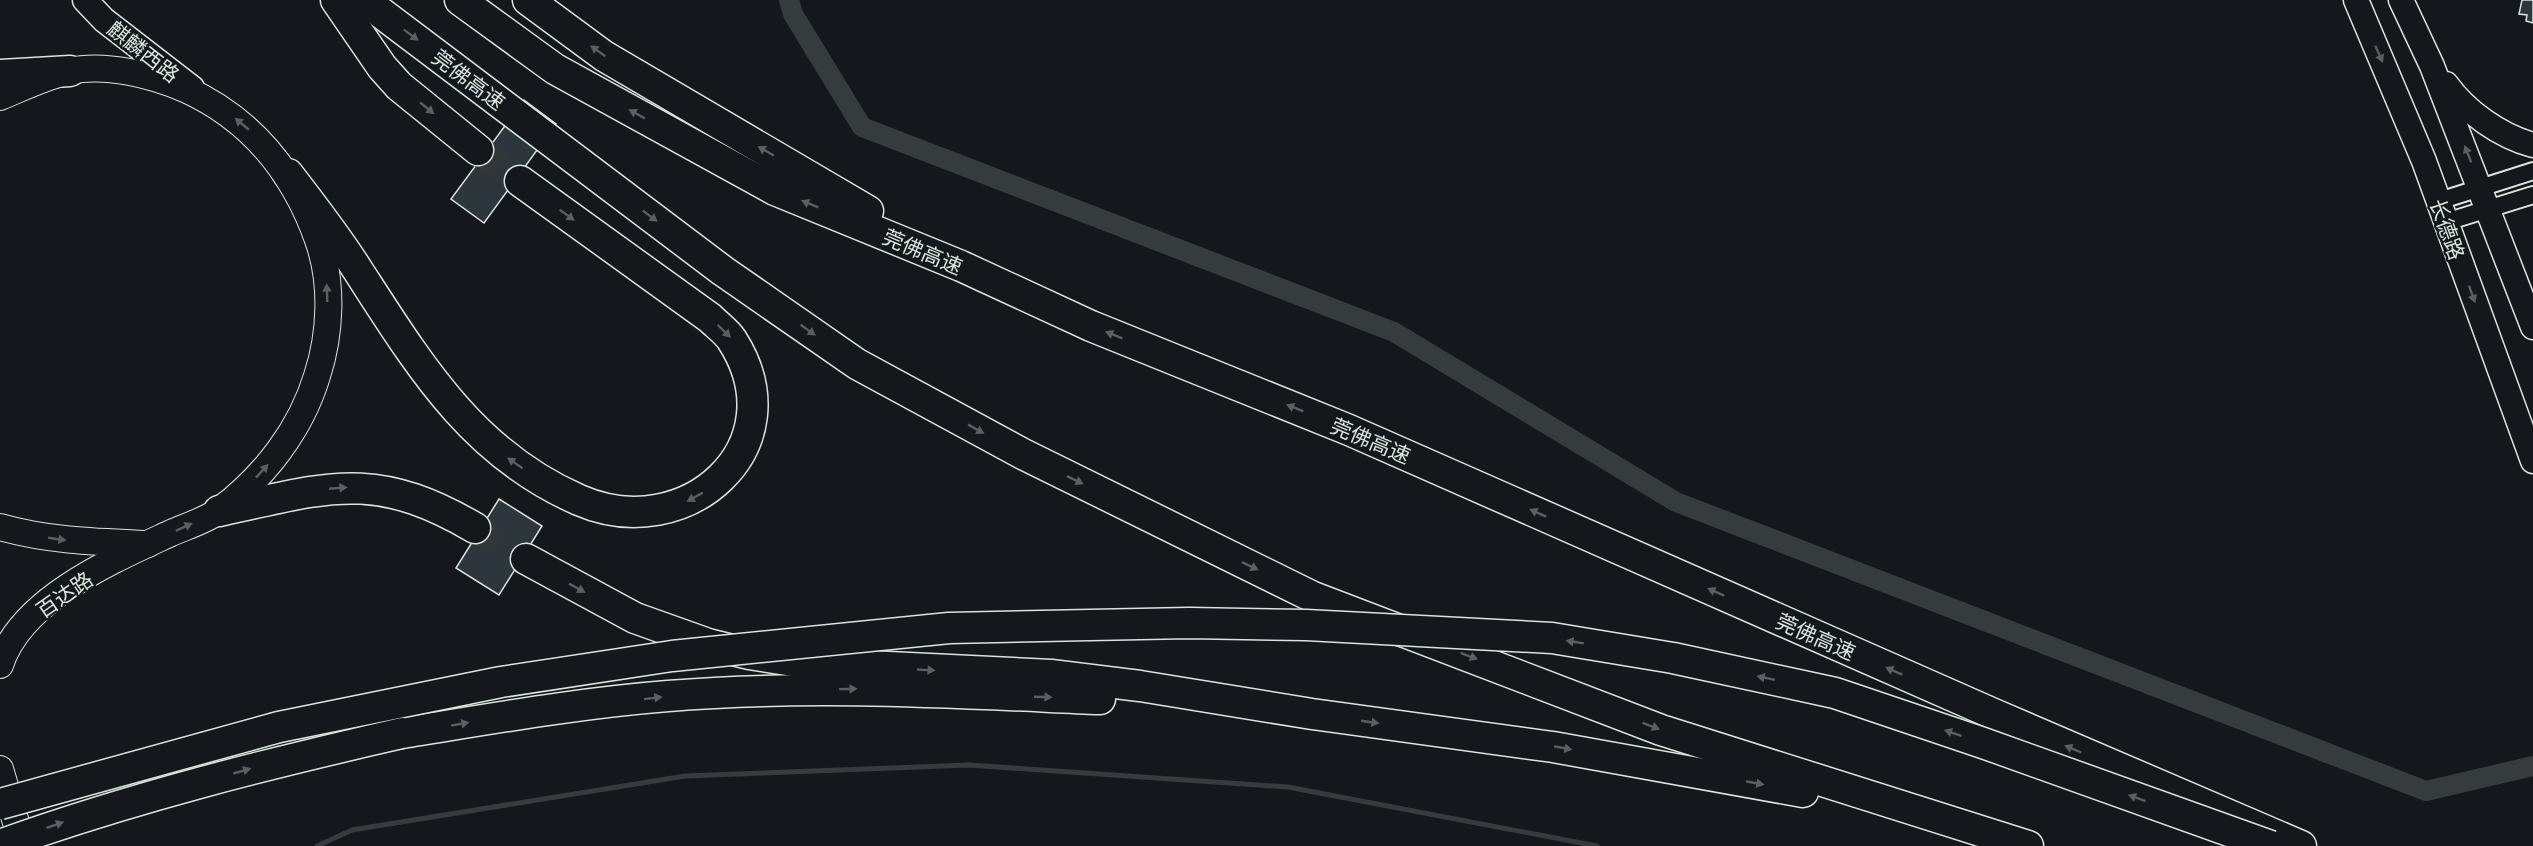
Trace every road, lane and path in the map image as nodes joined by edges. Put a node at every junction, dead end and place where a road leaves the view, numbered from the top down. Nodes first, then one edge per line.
1 (85, 0) edge
2 (336, 0) edge
3 (364, 0) edge
4 (460, 0) edge
5 (528, 0) edge
6 (2356, 0) edge
7 (2401, 0) edge
8 (2432, 66) junction
9 (70, 71) junction
10 (0, 75) edge
11 (0, 97) edge
12 (206, 99) junction
13 (2533, 145) edge
14 (478, 150) tunnel mouth
15 (2533, 171) edge
16 (288, 174) junction
17 (520, 181) tunnel mouth
18 (2533, 195) edge
19 (2484, 199) junction
20 (2442, 212) junction
21 (961, 266) junction
22 (2533, 278) edge
23 (2533, 308) edge
24 (2533, 327) edge
25 (2533, 461) edge
26 (219, 511) junction
27 (0, 527) edge
28 (475, 528) tunnel mouth
29 (149, 544) junction
30 (526, 559) tunnel mouth
31 (0, 665) edge
32 (1312, 714) junction
33 (0, 769) edge
34 (0, 804) edge
35 (2015, 842) edge
36 (0, 845) edge
37 (23, 846) edge
38 (2271, 846) edge
39 (2301, 846) edge

1 - 12 main road, 麒麟西路
2 -> 14 highway
3 -> 35 highway, 莞佛高速
21 -> 4 highway, 莞佛高速
21 -> 5 highway
6 -> 20 main road, 长德路
7 - 8 main road
8 - 13 main road
19 -> 8 main road
9 - 10 highway
9 - 11 main road, 百达路
9 - 12 main road, 百达路
16 -> 12 main road, 百达路
15 - 19 street
17 -> 16 highway
26 -> 16 main road, 百达路
18 - 19 street
19 - 20 street
19 - 24 main road
20 -> 25 main road, 长德路
39 -> 21 highway, 莞佛高速
22 - 23 main road
26 -> 28 highway
29 -> 26 main road, 百达路
27 -> 29 main road
29 - 31 main road, 百达路
30 -> 32 highway
32 -> 35 highway
36 -> 32 highway, bridge
33 - 37 main road
38 -> 34 highway, bridge

